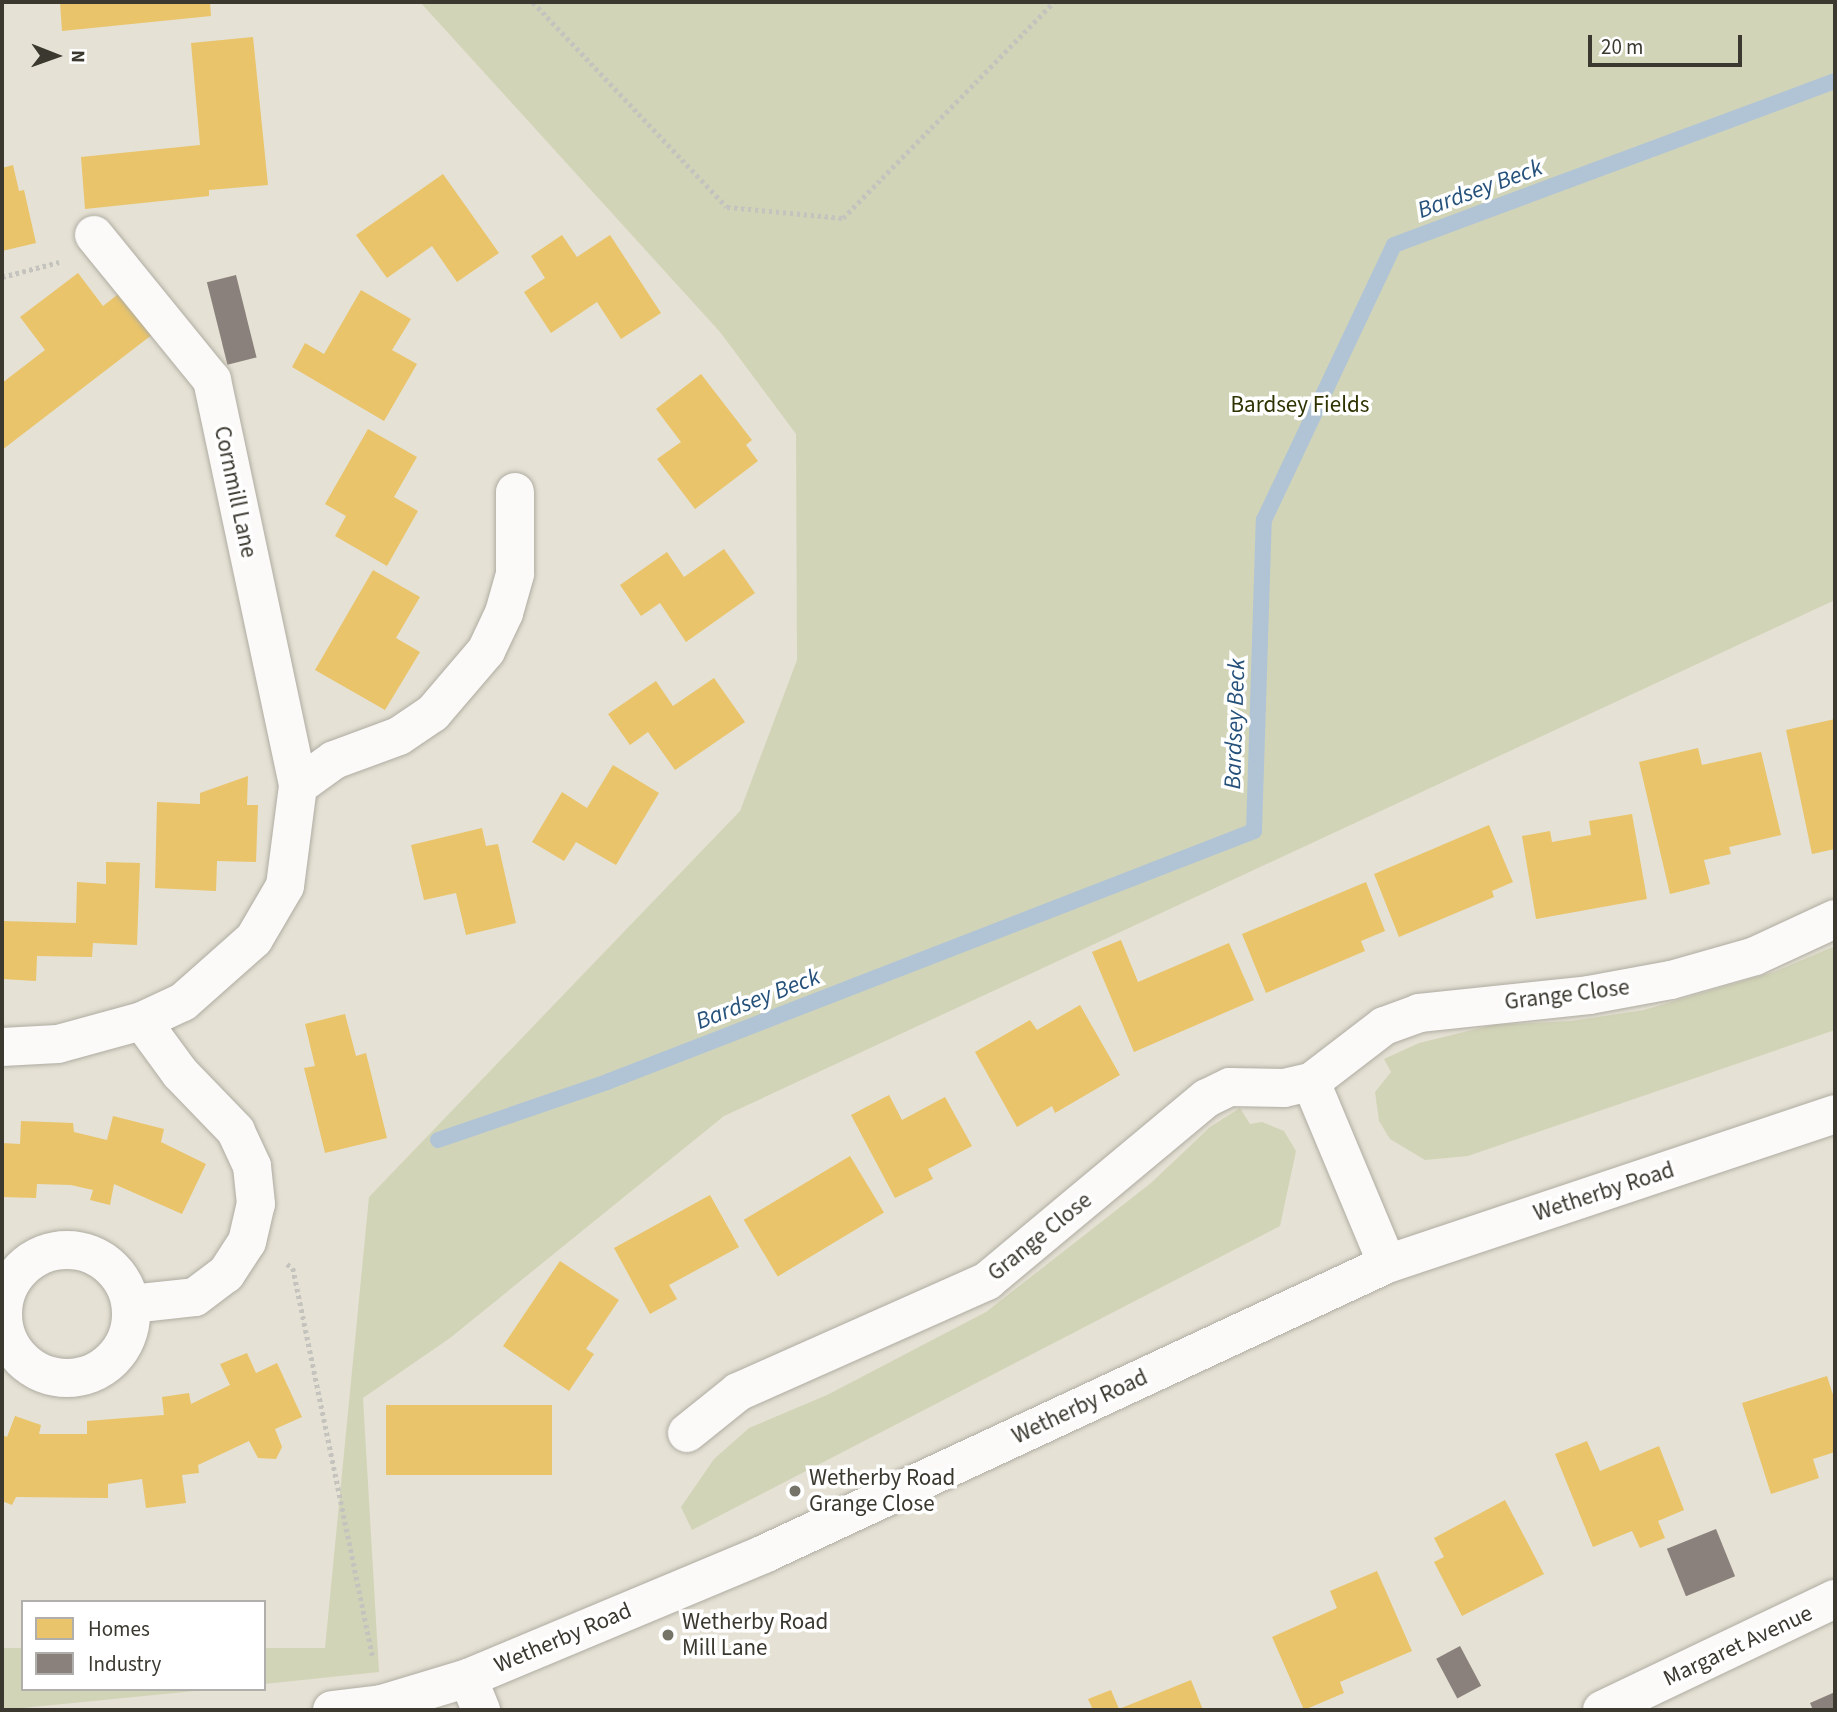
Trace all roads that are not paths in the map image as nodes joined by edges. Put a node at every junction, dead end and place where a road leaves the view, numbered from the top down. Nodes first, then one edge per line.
1 (94, 235) dead end
2 (514, 492) dead end
3 (298, 786) junction
4 (1835, 919) edge
5 (142, 1021) junction
6 (2, 1047) edge
7 (1311, 1082) junction
8 (1835, 1115) edge
9 (1387, 1264) junction
10 (131, 1304) dead end
11 (687, 1433) dead end
12 (1835, 1600) edge
13 (475, 1694) edge
14 (332, 1710) edge
15 (1602, 1710) edge

1 - 3 street, Cornmill Lane
2 - 3 street
3 - 5 street, Cornmill Lane
4 - 7 street, Grange Close
5 - 6 street, Cornmill Lane
5 - 10 street
7 - 9 street
7 - 11 street, Grange Close
8 - 9 street, Wetherby Road
9 - 13 street, Wetherby Road
12 - 15 street, Margaret Avenue
13 - 14 street, Wetherby Road

